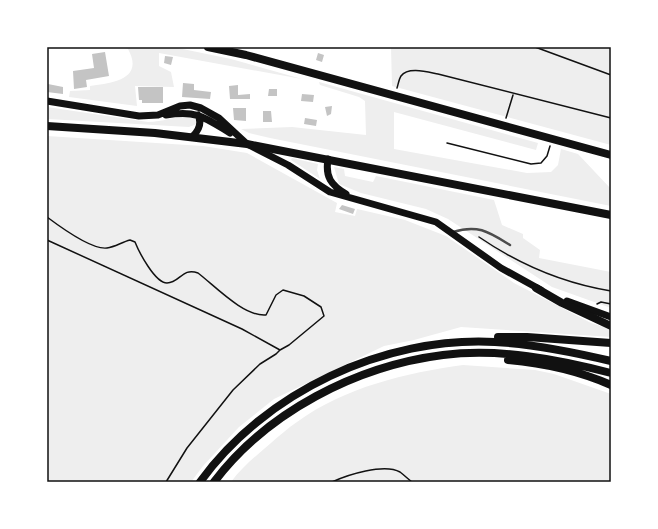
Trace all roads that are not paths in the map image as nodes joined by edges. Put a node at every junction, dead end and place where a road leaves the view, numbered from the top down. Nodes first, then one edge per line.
1 (208, 47) edge
2 (47, 101) edge
3 (158, 115) junction
4 (198, 115) junction
5 (47, 126) edge
6 (193, 136) junction
7 (246, 144) junction
8 (611, 155) edge
9 (328, 159) junction
10 (353, 199) junction
11 (611, 215) edge
12 (453, 232) junction
13 (510, 245) dead end
14 (536, 288) junction
15 (611, 317) edge
16 (611, 326) edge
17 (440, 344) junction
18 (611, 345) edge
19 (443, 355) junction
20 (611, 361) edge
21 (611, 373) edge
22 (611, 385) edge
23 (200, 482) edge
24 (214, 482) edge

1 - 8 main road
2 - 3 main road
3 - 4 main road
3 - 7 main road
4 - 6 main road
4 - 7 main road
5 - 6 main road
6 - 7 main road
7 - 9 main road
7 - 10 main road
9 - 10 main road
9 - 11 main road
10 - 12 main road
12 - 13 lane
12 - 14 main road
14 - 15 main road
14 - 16 main road
17 - 18 main road
17 - 20 main road
17 - 23 main road
19 - 21 main road
19 - 22 main road
19 - 24 main road

